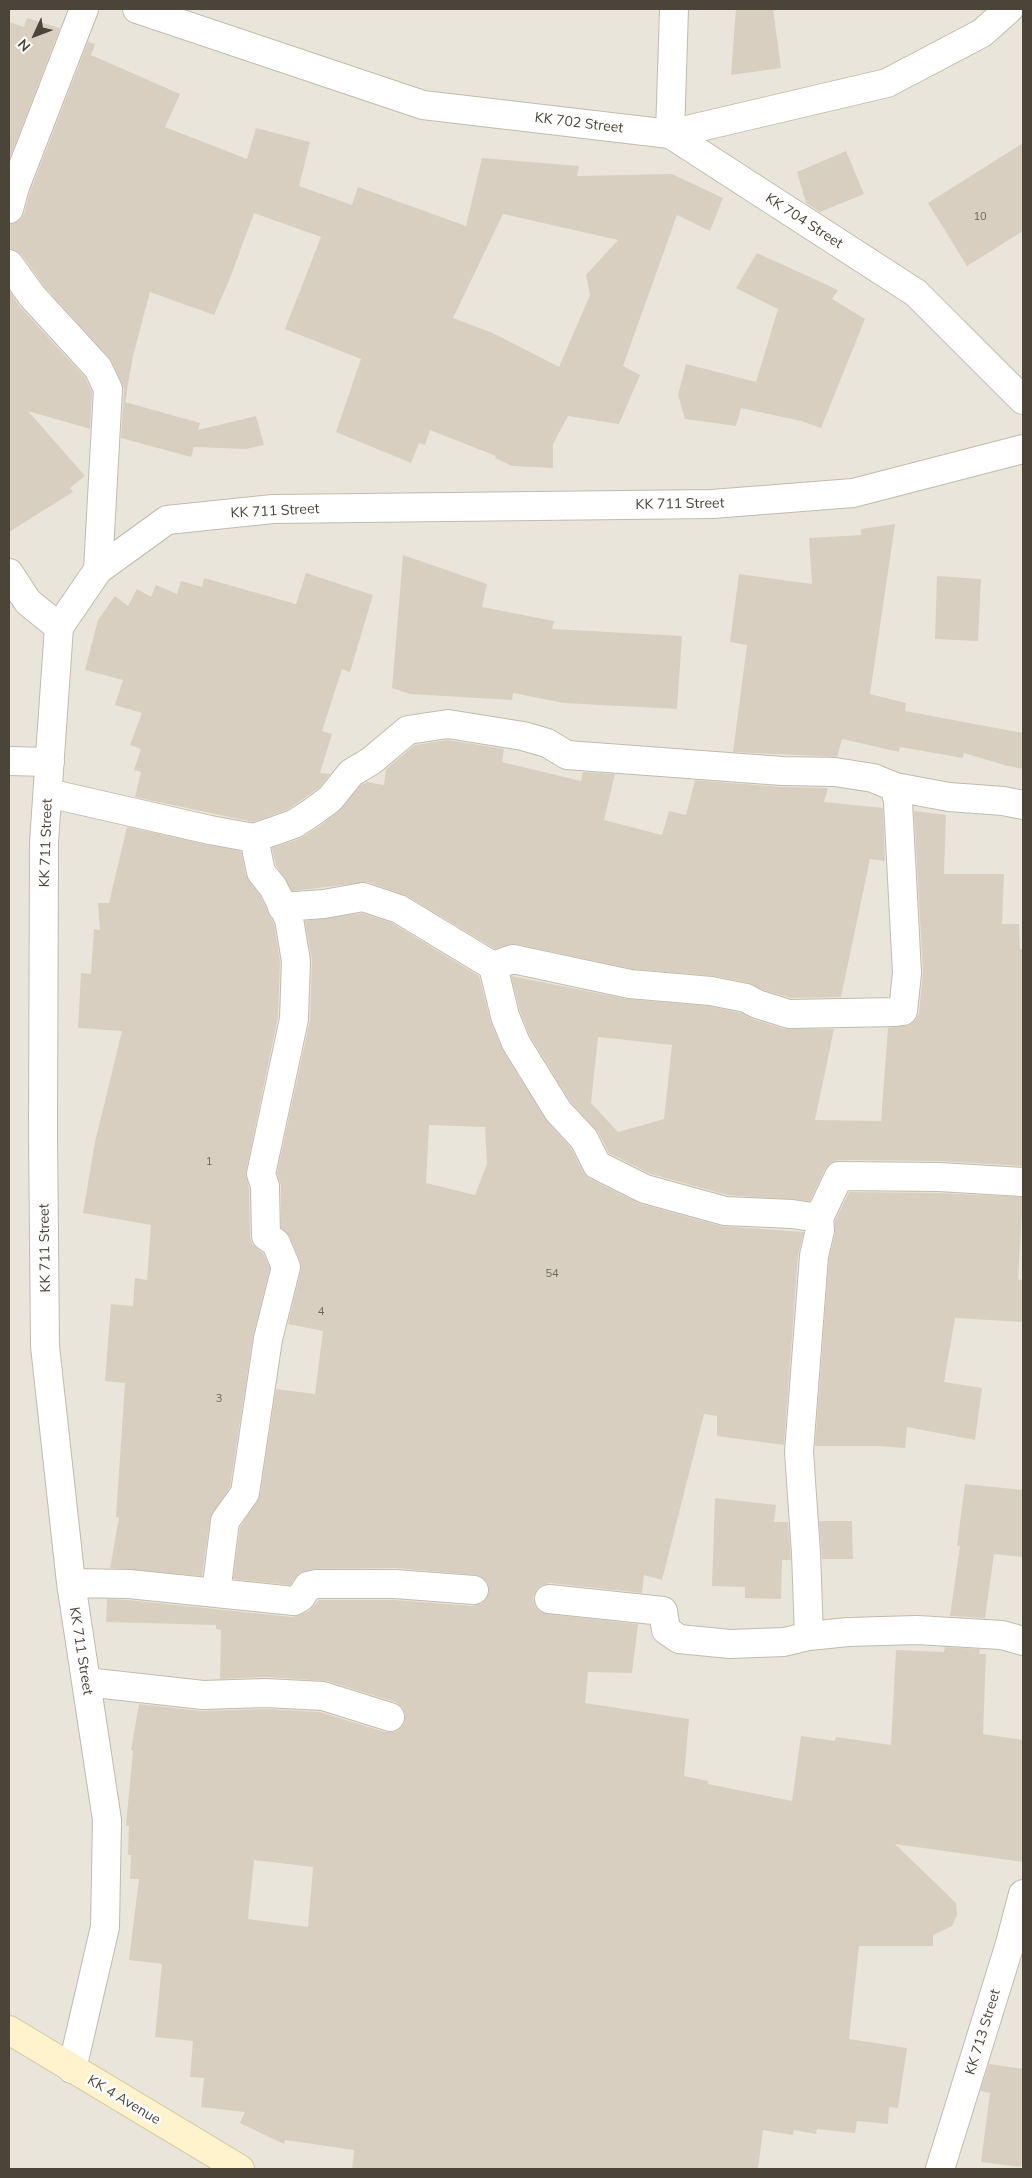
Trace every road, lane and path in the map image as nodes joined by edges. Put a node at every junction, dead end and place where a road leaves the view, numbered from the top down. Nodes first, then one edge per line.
1 (84, 9) edge
2 (137, 9) edge
3 (674, 9) edge
4 (1009, 9) edge
5 (670, 134) junction
6 (9, 209) edge
7 (9, 264) edge
8 (1023, 400) edge
9 (1023, 449) edge
10 (98, 570) junction
11 (9, 573) edge
12 (59, 627) junction
13 (9, 761) edge
14 (50, 762) junction
15 (895, 787) junction
16 (48, 793) junction
17 (1023, 805) edge
18 (254, 838) junction
19 (282, 907) junction
20 (493, 966) junction
21 (1023, 1182) edge
22 (819, 1218) junction
23 (71, 1582) junction
24 (474, 1590) dead end
25 (216, 1593) junction
26 (549, 1599) dead end
27 (809, 1636) junction
28 (1023, 1641) edge
29 (86, 1682) junction
30 (390, 1717) dead end
31 (1023, 1894) edge
32 (1013, 1972) edge
33 (9, 2030) edge
34 (72, 2070) junction
35 (240, 2169) edge
36 (940, 2169) edge

1 - 6 street
2 - 5 street, KK 702 Street
3 - 5 street
4 - 5 street, KK 702 Street
5 - 8 street, KK 704 Street
7 - 10 street
9 - 10 street, KK 711 Street
10 - 12 street, KK 711 Street
11 - 12 street
12 - 14 street, KK 711 Street
13 - 14 street
14 - 16 street, KK 711 Street
15 - 17 street
15 - 18 street
15 - 20 street
16 - 18 street
16 - 23 street, KK 711 Street
18 - 19 street
19 - 20 street
19 - 25 street
20 - 22 street
21 - 22 street
22 - 27 street
23 - 25 street
23 - 29 street, KK 711 Street
24 - 25 street
26 - 27 street
27 - 28 street
29 - 30 street
29 - 34 street, KK 711 Street
31 - 32 street, KK 713 Street
32 - 36 street, KK 713 Street
33 - 34 main road, KK 4 Avenue
34 - 35 main road, KK 4 Avenue

